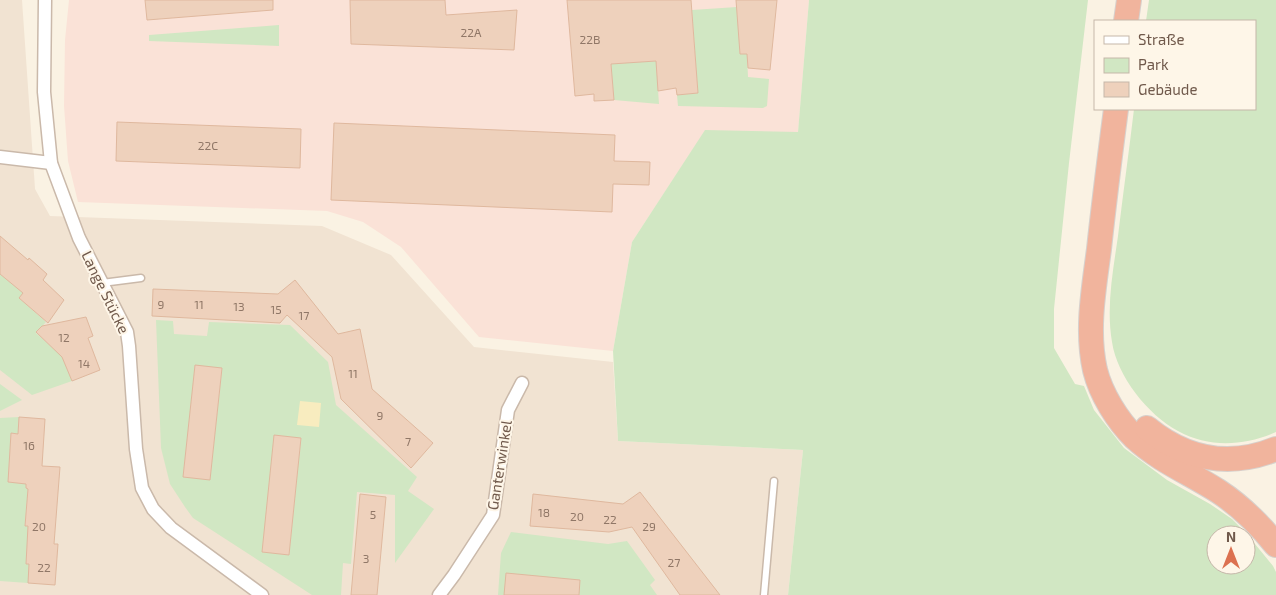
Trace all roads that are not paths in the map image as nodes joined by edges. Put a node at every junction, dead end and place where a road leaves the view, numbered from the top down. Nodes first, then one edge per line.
1 (45, 0) edge
2 (1128, 0) edge
3 (1126, 20) edge
4 (1116, 110) edge
5 (0, 157) edge
6 (51, 163) junction
7 (140, 278) dead end
8 (102, 283) junction
9 (1092, 341) junction
10 (522, 383) dead end
11 (1276, 449) edge
12 (774, 481) dead end
13 (1276, 546) edge
14 (262, 595) edge
15 (439, 595) edge
16 (764, 595) edge

1 - 6 street, Lange Stücke
2 - 3 highway
4 - 9 highway
5 - 6 street
6 - 8 street, Lange Stücke
7 - 8 lane
8 - 14 street, Lange Stücke
9 - 11 highway
9 - 13 highway
10 - 15 street, Ganterwinkel
12 - 16 lane

